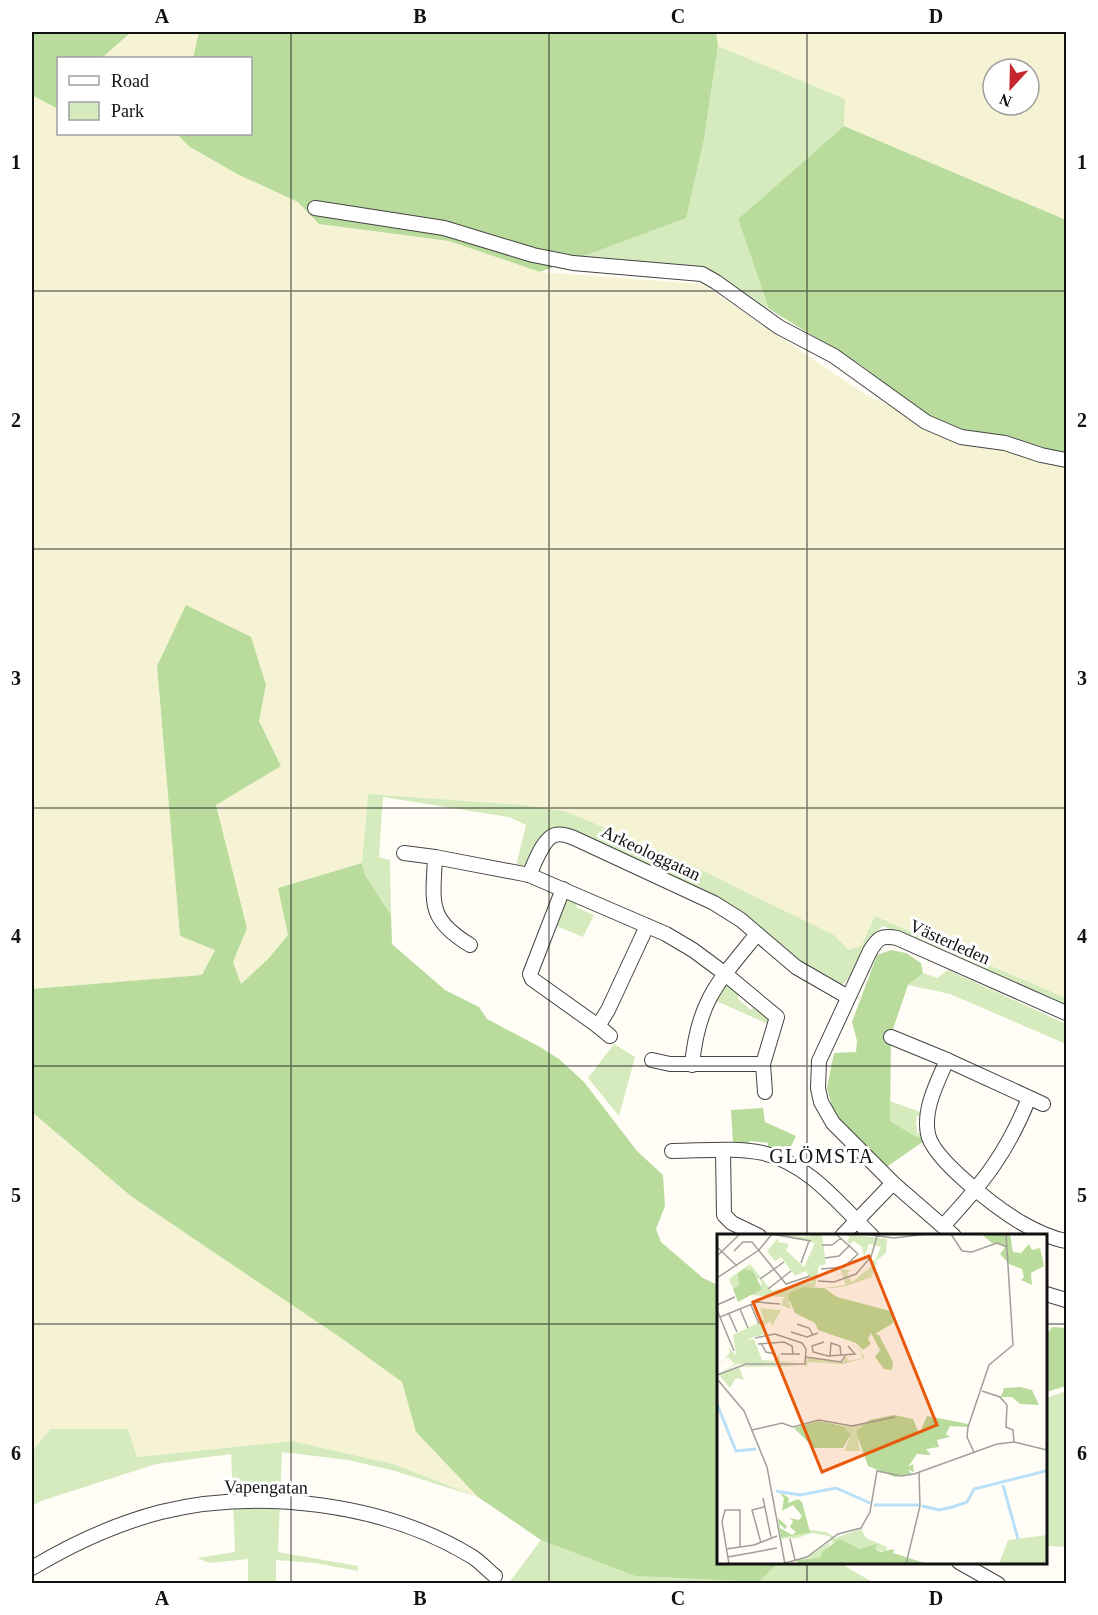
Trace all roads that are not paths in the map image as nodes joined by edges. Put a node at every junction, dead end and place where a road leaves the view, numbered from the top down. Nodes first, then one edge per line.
1 (315, 208) dead end
2 (1066, 460) edge
3 (404, 852) dead end
4 (435, 857) junction
5 (529, 875) junction
6 (563, 889) junction
7 (647, 926) junction
8 (757, 934) junction
9 (470, 945) dead end
10 (724, 973) junction
11 (848, 997) junction
12 (1066, 1013) edge
13 (598, 1026) junction
14 (610, 1036) dead end
15 (891, 1037) dead end
16 (652, 1060) dead end
17 (947, 1060) junction
18 (763, 1064) junction
19 (692, 1065) junction
20 (765, 1092) dead end
21 (1029, 1098) junction
22 (1043, 1104) dead end
23 (672, 1151) dead end
24 (723, 1151) junction
25 (893, 1183) junction
26 (976, 1190) junction
27 (856, 1220) junction
28 (943, 1226) junction
29 (755, 1234) edge
30 (844, 1234) edge
31 (870, 1234) edge
32 (952, 1234) edge
33 (1046, 1234) edge
34 (1047, 1235) edge
35 (1066, 1241) edge
36 (1047, 1294) edge
37 (1066, 1300) edge
38 (961, 1564) edge
39 (32, 1568) edge
40 (495, 1576) dead end
41 (998, 1584) edge

1 - 2 street
3 - 4 street
4 - 5 street
4 - 9 street
5 - 6 street
5 - 8 street, Arkeologgatan
6 - 7 street
6 - 13 street
7 - 10 street
7 - 13 street
8 - 10 street
8 - 11 street, Arkeologgatan
10 - 18 street
10 - 19 street
11 - 12 street, Västerleden
11 - 25 street
13 - 14 street
15 - 17 street
16 - 19 street
17 - 21 street
17 - 26 street
18 - 19 street
18 - 20 street
21 - 22 street
21 - 26 street
23 - 24 street
24 - 27 street
24 - 29 street
25 - 27 street
25 - 28 street
26 - 28 street
26 - 33 street
27 - 30 street
27 - 31 street
28 - 32 street
34 - 35 street
36 - 37 street
38 - 41 street
39 - 40 street, Vapengatan

